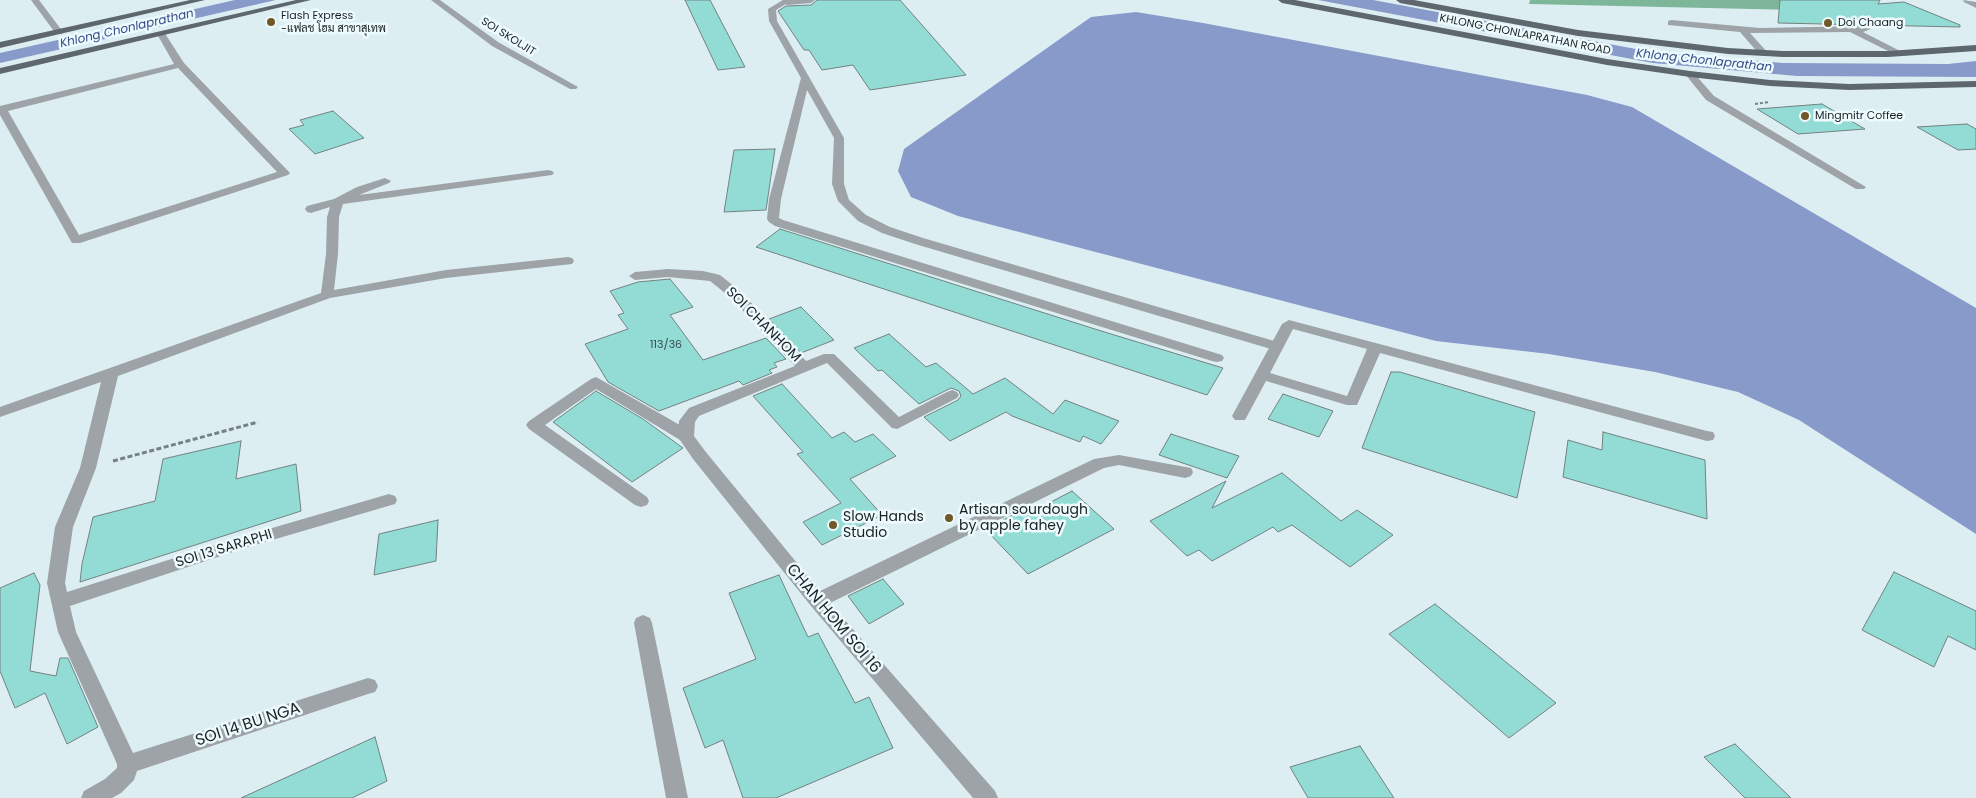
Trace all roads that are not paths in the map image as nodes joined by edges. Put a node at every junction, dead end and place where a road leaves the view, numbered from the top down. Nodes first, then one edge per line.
1 (35, 0) edge
2 (201, 0) edge
3 (307, 0) edge
4 (435, 0) edge
5 (811, 0) edge
6 (1282, 0) edge
7 (1400, 0) edge
8 (1967, 0) edge
9 (788, 1) edge
10 (1976, 5) edge
11 (1671, 23) dead end
12 (1742, 29) junction
13 (1852, 29) junction
14 (1867, 29) dead end
15 (60, 32) junction
16 (161, 34) junction
17 (0, 45) edge
18 (1976, 48) edge
19 (1763, 53) junction
20 (1899, 54) junction
21 (180, 65) junction
22 (0, 71) edge
23 (1690, 74) junction
24 (805, 79) junction
25 (1976, 84) edge
26 (573, 87) dead end
27 (548, 173) dead end
28 (384, 181) dead end
29 (1860, 187) dead end
30 (338, 201) junction
31 (311, 209) dead end
32 (568, 261) dead end
33 (636, 276) dead end
34 (327, 294) junction
35 (1276, 346) junction
36 (1375, 348) junction
37 (1217, 358) dead end
38 (803, 366) junction
39 (110, 373) junction
40 (1262, 375) junction
41 (952, 395) dead end
42 (0, 412) edge
43 (1240, 416) dead end
44 (686, 436) junction
45 (1707, 436) dead end
46 (1185, 472) dead end
47 (389, 500) dead end
48 (640, 501) dead end
49 (817, 601) junction
50 (60, 602) junction
51 (643, 623) dead end
52 (368, 686) dead end
53 (128, 764) junction
54 (92, 798) edge
55 (677, 798) edge
56 (987, 798) edge

1 - 15 street
2 - 15 main road
3 - 16 main road
4 - 26 street, SOI SKOLJIT
5 - 9 street
6 - 23 main road, KHLONG CHONLAPRATHAN ROAD
7 - 19 main road, KHLONG CHONLAPRATHAN ROAD
8 - 10 street
9 - 24 street
11 - 12 street
12 - 13 street
12 - 19 street
13 - 14 street
13 - 20 street
15 - 17 main road
16 - 21 street
16 - 22 main road
18 - 20 main road, KHLONG CHONLAPRATHAN ROAD
19 - 20 main road, KHLONG CHONLAPRATHAN ROAD
21 - 21 street
23 - 25 main road, KHLONG CHONLAPRATHAN ROAD
23 - 29 street
24 - 35 street
24 - 37 street
27 - 30 street
28 - 30 street
30 - 31 street
30 - 34 street
32 - 34 street
33 - 38 street, SOI CHANHOM
34 - 39 street
35 - 36 street
35 - 40 street
36 - 40 street
36 - 45 street
38 - 41 street, SOI CHANHOM
38 - 44 street, SOI CHANHOM
39 - 42 street
39 - 50 street
40 - 43 street
44 - 48 street
44 - 49 street, CHAN HOM SOI 16
46 - 49 street
47 - 50 street, SOI 13 SARAPHI
49 - 56 street, CHAN HOM SOI 16
50 - 53 street
51 - 55 street
52 - 53 street, SOI 14 BU NGA
53 - 54 street

